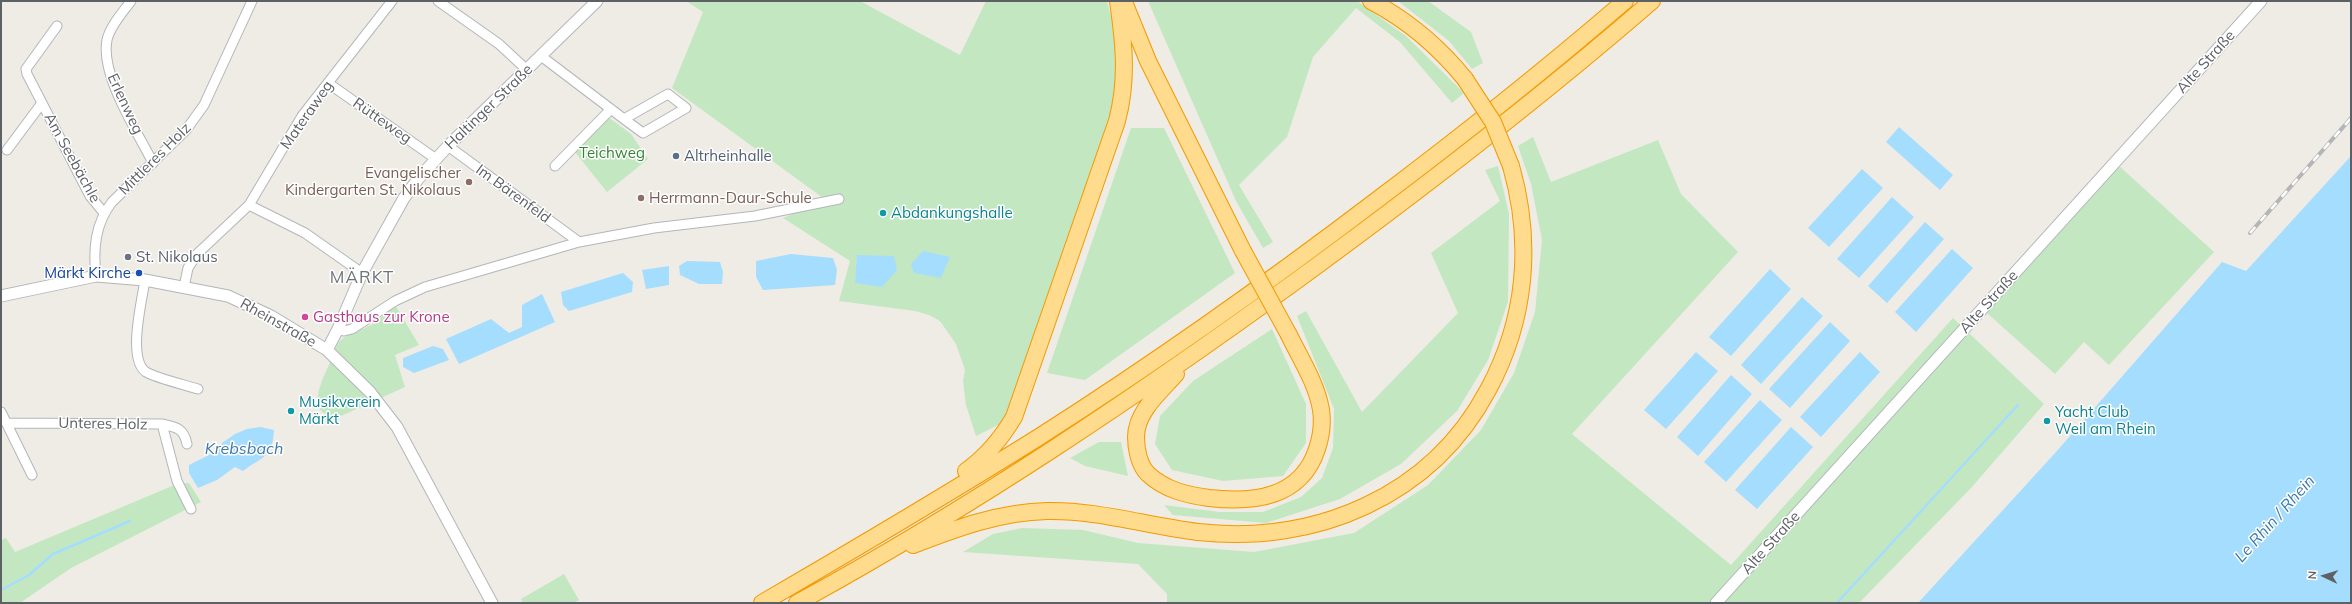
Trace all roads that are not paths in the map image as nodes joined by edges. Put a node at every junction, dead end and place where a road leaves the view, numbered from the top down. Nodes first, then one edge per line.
1 (131, 1) edge
2 (252, 1) edge
3 (392, 1) edge
4 (438, 1) edge
5 (597, 1) edge
6 (1118, 1) edge
7 (1124, 1) edge
8 (1371, 1) edge
9 (1625, 1) edge
10 (1652, 1) edge
11 (2261, 1) edge
12 (57, 26) dead end
13 (541, 56) junction
14 (527, 70) junction
15 (328, 83) junction
16 (42, 103) junction
17 (611, 109) junction
18 (624, 119) junction
19 (448, 146) junction
20 (7, 150) dead end
21 (436, 159) junction
22 (153, 163) junction
23 (555, 166) dead end
24 (839, 198) dead end
25 (249, 205) junction
26 (104, 212) junction
27 (579, 242) junction
28 (362, 274) junction
29 (96, 276) junction
30 (145, 280) junction
31 (184, 287) junction
32 (1, 296) edge
33 (338, 329) junction
34 (326, 350) junction
35 (1191, 357) junction
36 (198, 389) dead end
37 (1, 412) edge
38 (8, 423) junction
39 (162, 424) junction
40 (187, 444) dead end
41 (32, 475) dead end
42 (927, 505) junction
43 (191, 509) dead end
44 (877, 559) junction
45 (492, 603) edge
46 (762, 603) edge
47 (797, 603) edge
48 (1716, 603) edge

1 - 22 street, Erlenweg
2 - 22 street, Mittleres Holz
3 - 15 street, Materaweg
4 - 14 street
5 - 13 street, Haltinger Straße
6 - 42 highway
7 - 35 highway, bridge
8 - 44 highway, bridge
9 - 42 highway
10 - 35 highway
11 - 48 street, Alte Straße
12 - 16 street, Am Seebächle
13 - 14 street, Haltinger Straße
13 - 17 street
14 - 19 street, Haltinger Straße
15 - 21 street, Rütteweg
15 - 25 street, Materaweg
16 - 20 street, Am Seebächle
16 - 26 street, Am Seebächle
17 - 18 street
17 - 23 street
18 - 18 street
19 - 21 street, Haltinger Straße
19 - 27 street, Im Bärenfeld
21 - 28 street, Haltinger Straße
22 - 26 street, Mittleres Holz
24 - 27 street
25 - 28 street
25 - 31 street, Materaweg
26 - 29 street, Mittleres Holz
27 - 33 street
28 - 33 street, Haltinger Straße
29 - 30 street, Rheinstraße
29 - 32 street, Rheinstraße
30 - 31 street, Rheinstraße
30 - 36 street
31 - 34 street, Rheinstraße
33 - 34 street, Haltinger Straße
34 - 45 street, Rheinstraße
35 - 44 highway
37 - 38 street
38 - 39 street, Unteres Holz
38 - 41 street
39 - 40 street, Unteres Holz
39 - 43 street
42 - 46 highway
44 - 47 highway

